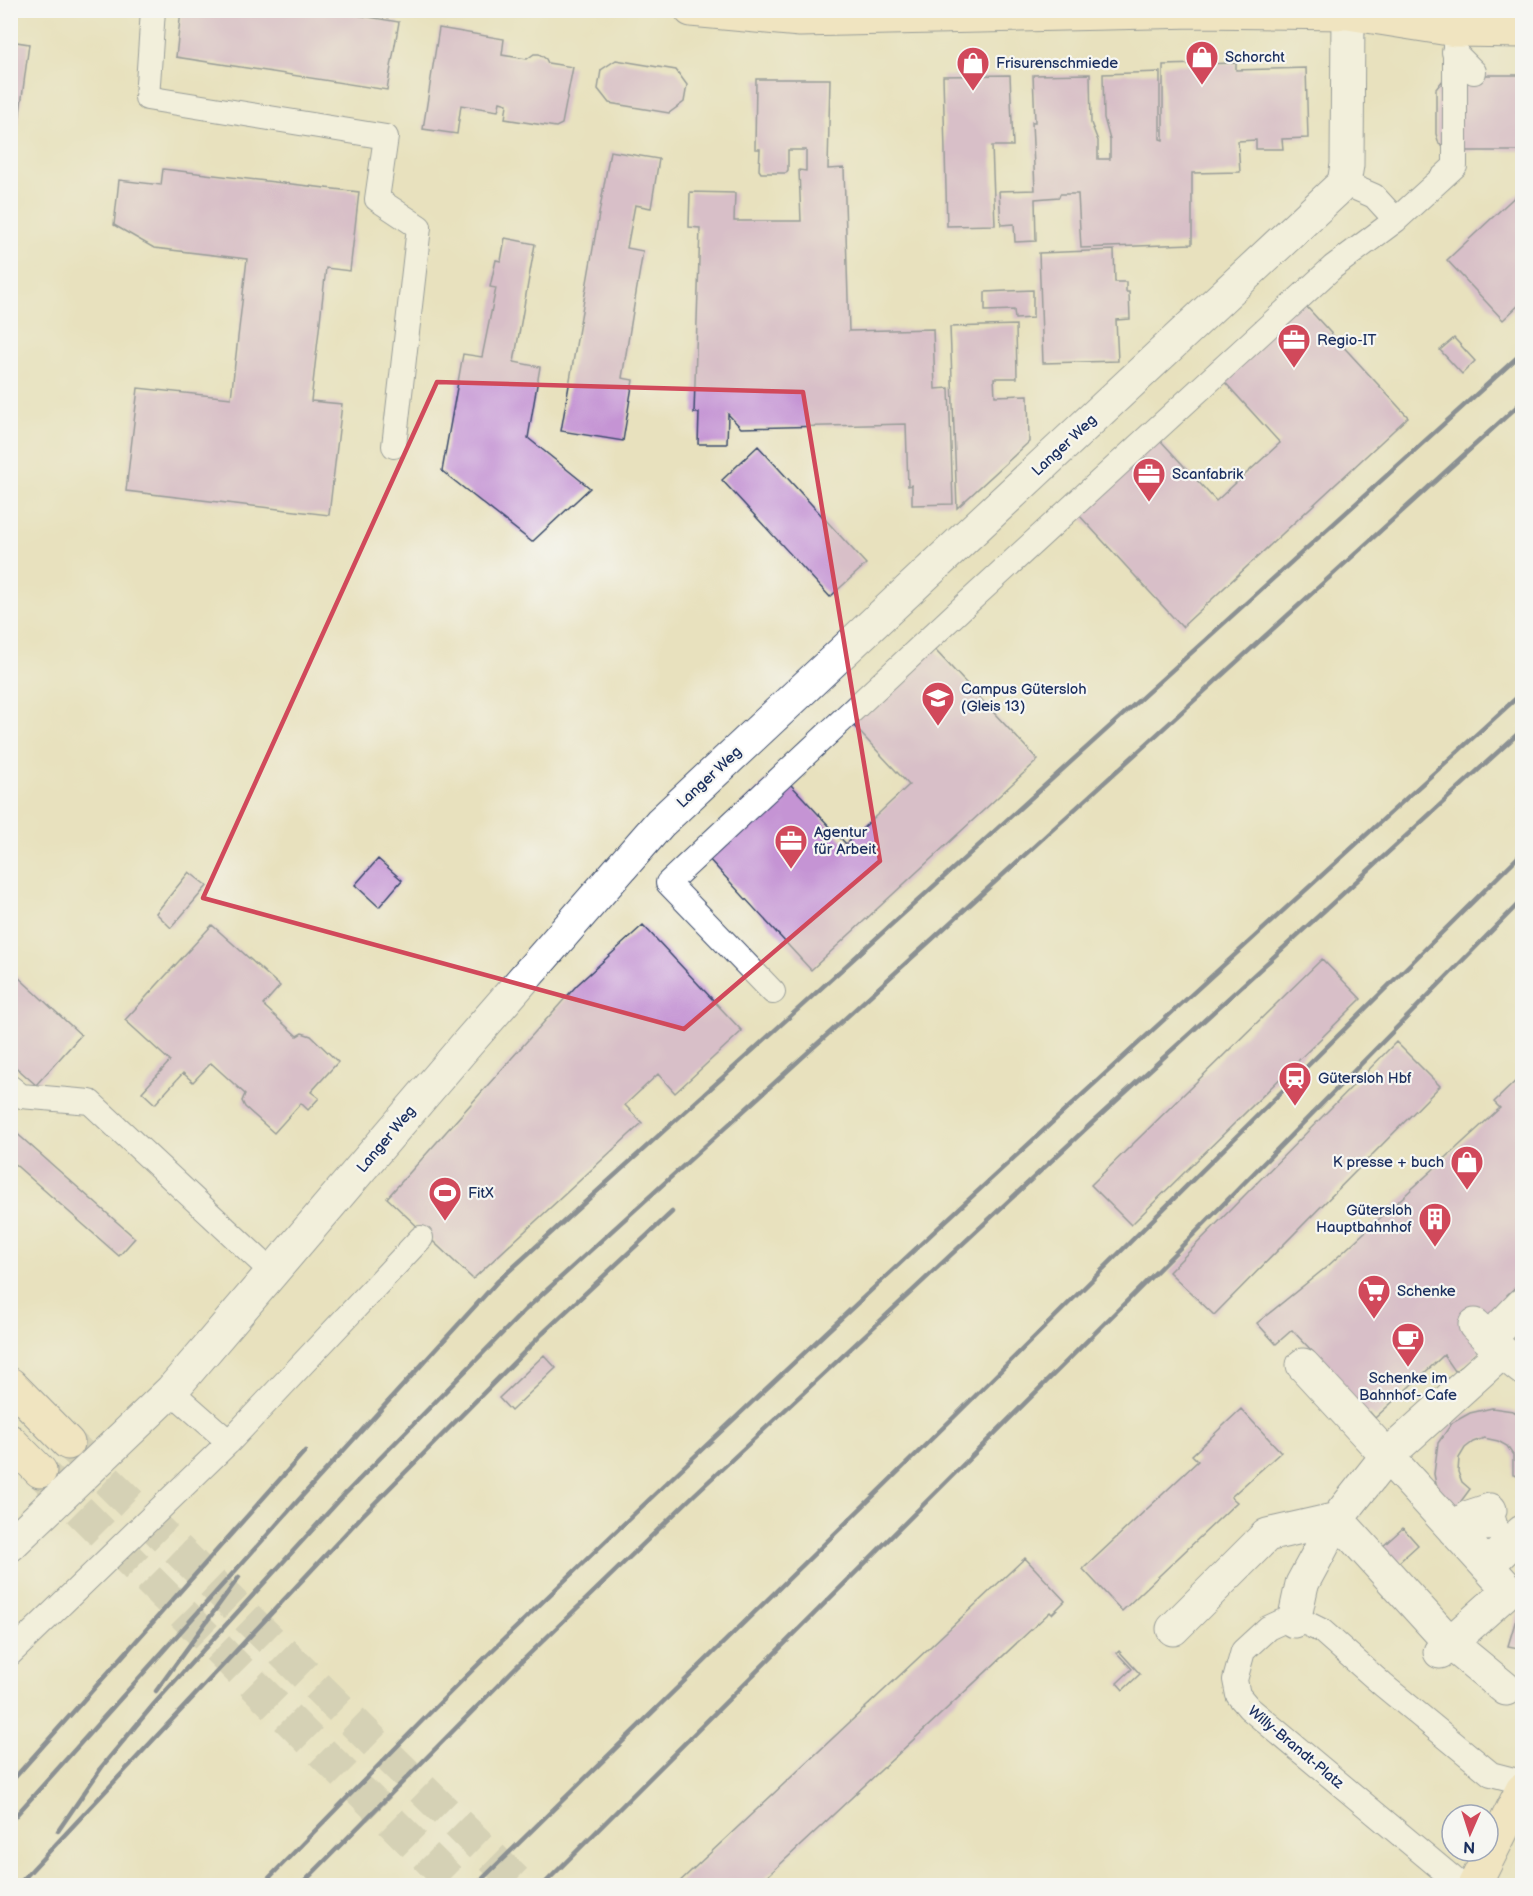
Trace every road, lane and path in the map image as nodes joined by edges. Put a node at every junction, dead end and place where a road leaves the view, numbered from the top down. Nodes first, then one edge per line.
1 (153, 10) edge
2 (691, 10) edge
3 (1095, 12) edge
4 (1358, 12) edge
5 (1522, 31) edge
6 (1454, 41) junction
7 (1474, 72) dead end
8 (1344, 183) junction
9 (1396, 220) junction
10 (394, 446) dead end
11 (773, 992) dead end
12 (10, 1087) edge
13 (421, 1238) dead end
14 (272, 1272) junction
15 (1522, 1305) edge
16 (1497, 1346) edge
17 (1303, 1365) dead end
18 (10, 1384) edge
19 (171, 1391) junction
20 (10, 1441) edge
21 (229, 1442) junction
22 (69, 1443) tunnel mouth
23 (1388, 1456) junction
24 (40, 1471) tunnel mouth
25 (1490, 1516) dead end
26 (1337, 1519) junction
27 (1454, 1530) junction
28 (1522, 1532) edge
29 (10, 1545) edge
30 (1487, 1566) junction
31 (1294, 1621) junction
32 (1173, 1629) dead end
33 (1445, 1648) junction
34 (10, 1654) edge
35 (1506, 1689) dead end
36 (1522, 1782) edge
37 (1522, 1790) edge
38 (1462, 1886) edge
39 (1474, 1886) edge

1 - 10 lane
2 - 3 main road
3 - 4 main road
4 - 6 main road
4 - 8 street
5 - 6 main road
6 - 7 lane
6 - 9 lane
8 - 9 lane
8 - 14 street, Langer Weg
9 - 11 lane
12 - 14 lane
13 - 21 lane
14 - 19 street, Langer Weg
15 - 16 street
16 - 23 street
17 - 23 street
18 - 22 main road
19 - 21 lane
19 - 29 street, Langer Weg
20 - 24 main road
21 - 34 lane
23 - 26 street
23 - 27 street
25 - 27 street
26 - 31 street
26 - 32 street
26 - 33 street
27 - 30 street
28 - 30 street
30 - 33 street
31 - 36 lane
31 - 38 lane, Willy-Brandt-Platz
33 - 35 street
37 - 39 main road

